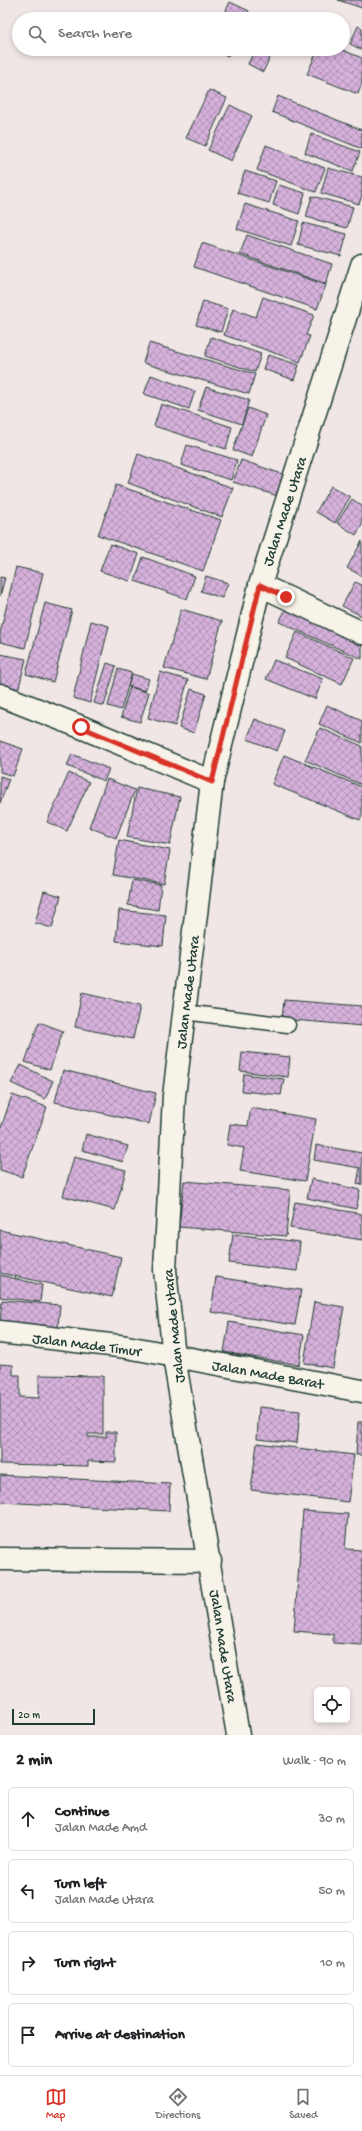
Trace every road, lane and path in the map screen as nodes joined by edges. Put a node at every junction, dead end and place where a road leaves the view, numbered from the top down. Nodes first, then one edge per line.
1 (362, 265) edge
2 (260, 585) junction
3 (362, 633) edge
4 (0, 696) edge
5 (212, 782) junction
6 (184, 1012) junction
7 (288, 1025) dead end
8 (0, 1332) edge
9 (174, 1357) junction
10 (362, 1391) edge
11 (0, 1559) edge
12 (210, 1561) junction
13 (238, 1735) edge

1 - 2 street, Jalan Made Utara
2 - 3 street
2 - 5 street, Jalan Made Utara
4 - 5 street
5 - 6 street, Jalan Made Utara
6 - 7 lane
6 - 9 street, Jalan Made Utara
8 - 9 street, Jalan Made Timur
9 - 10 street, Jalan Made Barat
9 - 12 street, Jalan Made Utara
11 - 12 street
12 - 13 street, Jalan Made Utara

